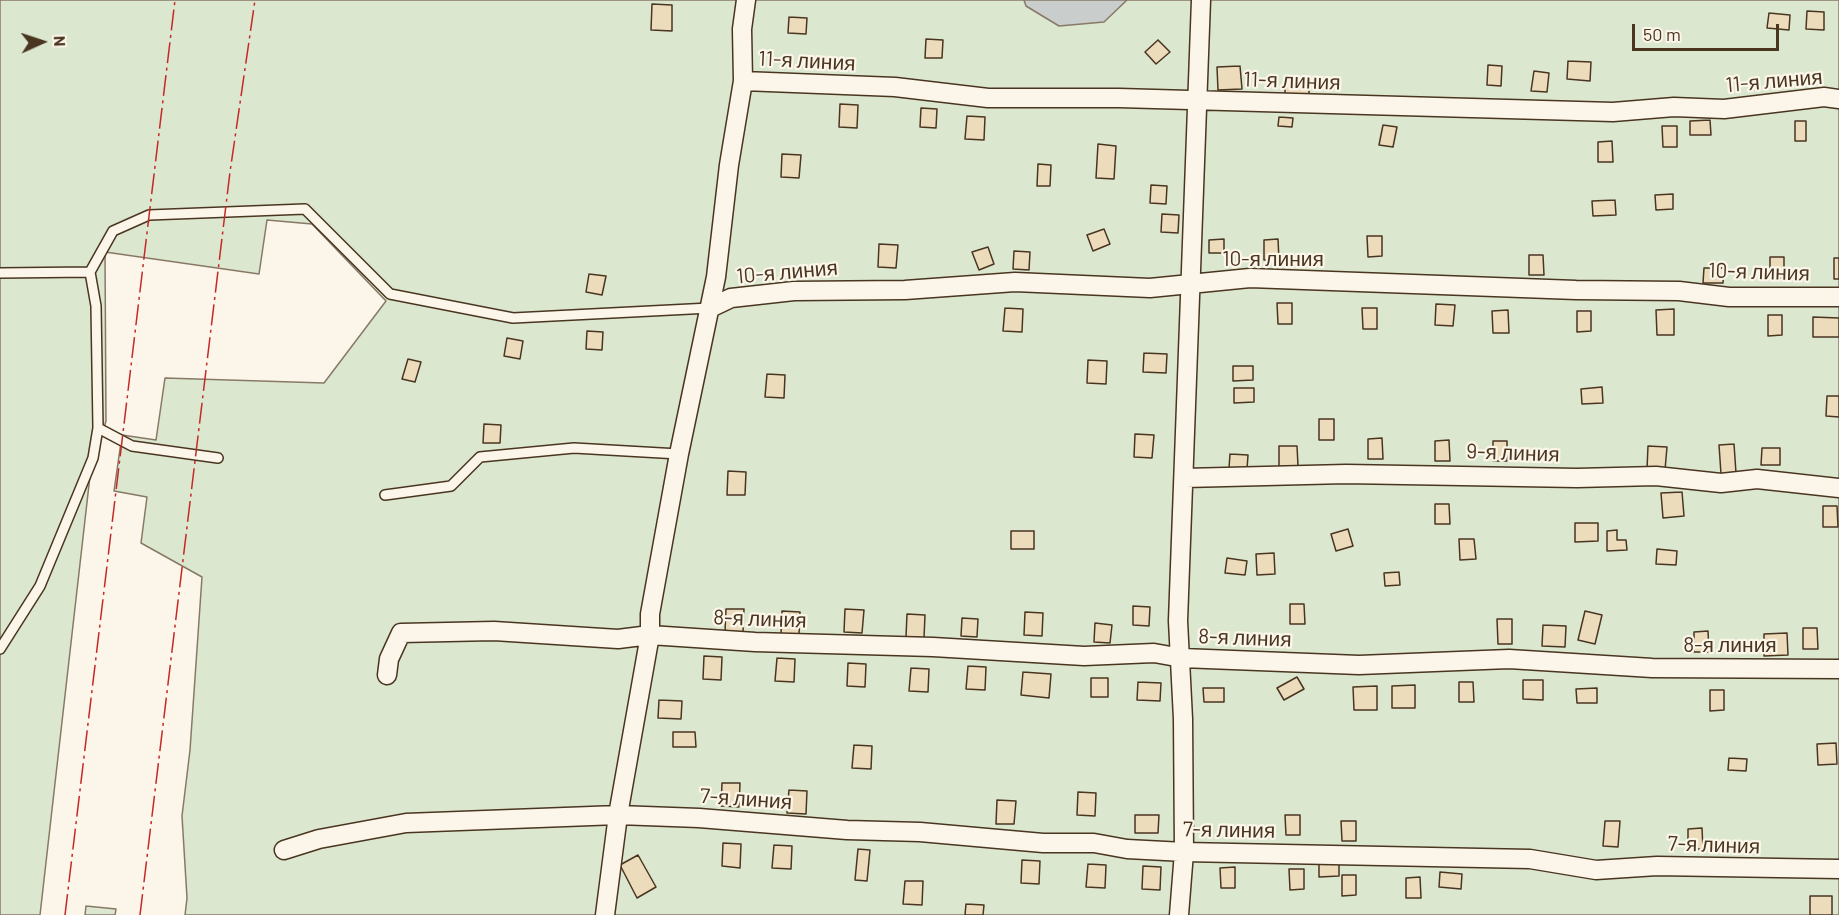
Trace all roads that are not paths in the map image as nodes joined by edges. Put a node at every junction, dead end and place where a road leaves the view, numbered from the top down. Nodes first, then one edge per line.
1 (746, 0) edge
2 (1201, 0) edge
3 (743, 81) junction
4 (1839, 99) edge
5 (1197, 100) junction
6 (90, 272) junction
7 (0, 273) edge
8 (1190, 285) junction
9 (1839, 297) edge
10 (710, 308) junction
11 (98, 428) junction
12 (679, 454) junction
13 (218, 458) dead end
14 (1185, 478) junction
15 (1839, 488) edge
16 (385, 495) dead end
17 (650, 635) junction
18 (0, 649) edge
19 (1182, 658) junction
20 (1839, 669) edge
21 (387, 675) dead end
22 (618, 814) junction
23 (284, 850) dead end
24 (1184, 852) junction
25 (1839, 869) edge
26 (605, 915) edge
27 (1179, 915) edge

1 - 3 street
2 - 5 street
3 - 5 street, 11-я линия
3 - 10 street
4 - 5 street, 11-я линия
5 - 8 street
6 - 7 lane
6 - 10 lane
6 - 11 lane
8 - 9 street, 10-я линия
8 - 10 street, 10-я линия
8 - 14 street
10 - 12 street
11 - 13 lane
11 - 18 lane
12 - 16 lane
12 - 17 street
14 - 15 street, 9-я линия
14 - 19 street
17 - 19 street, 8-я линия
17 - 21 street, 8-я линия
17 - 22 street
19 - 20 street, 8-я линия
19 - 24 street
22 - 23 street, 7-я линия
22 - 24 street, 7-я линия
22 - 26 street
24 - 25 street, 7-я линия
24 - 27 street

